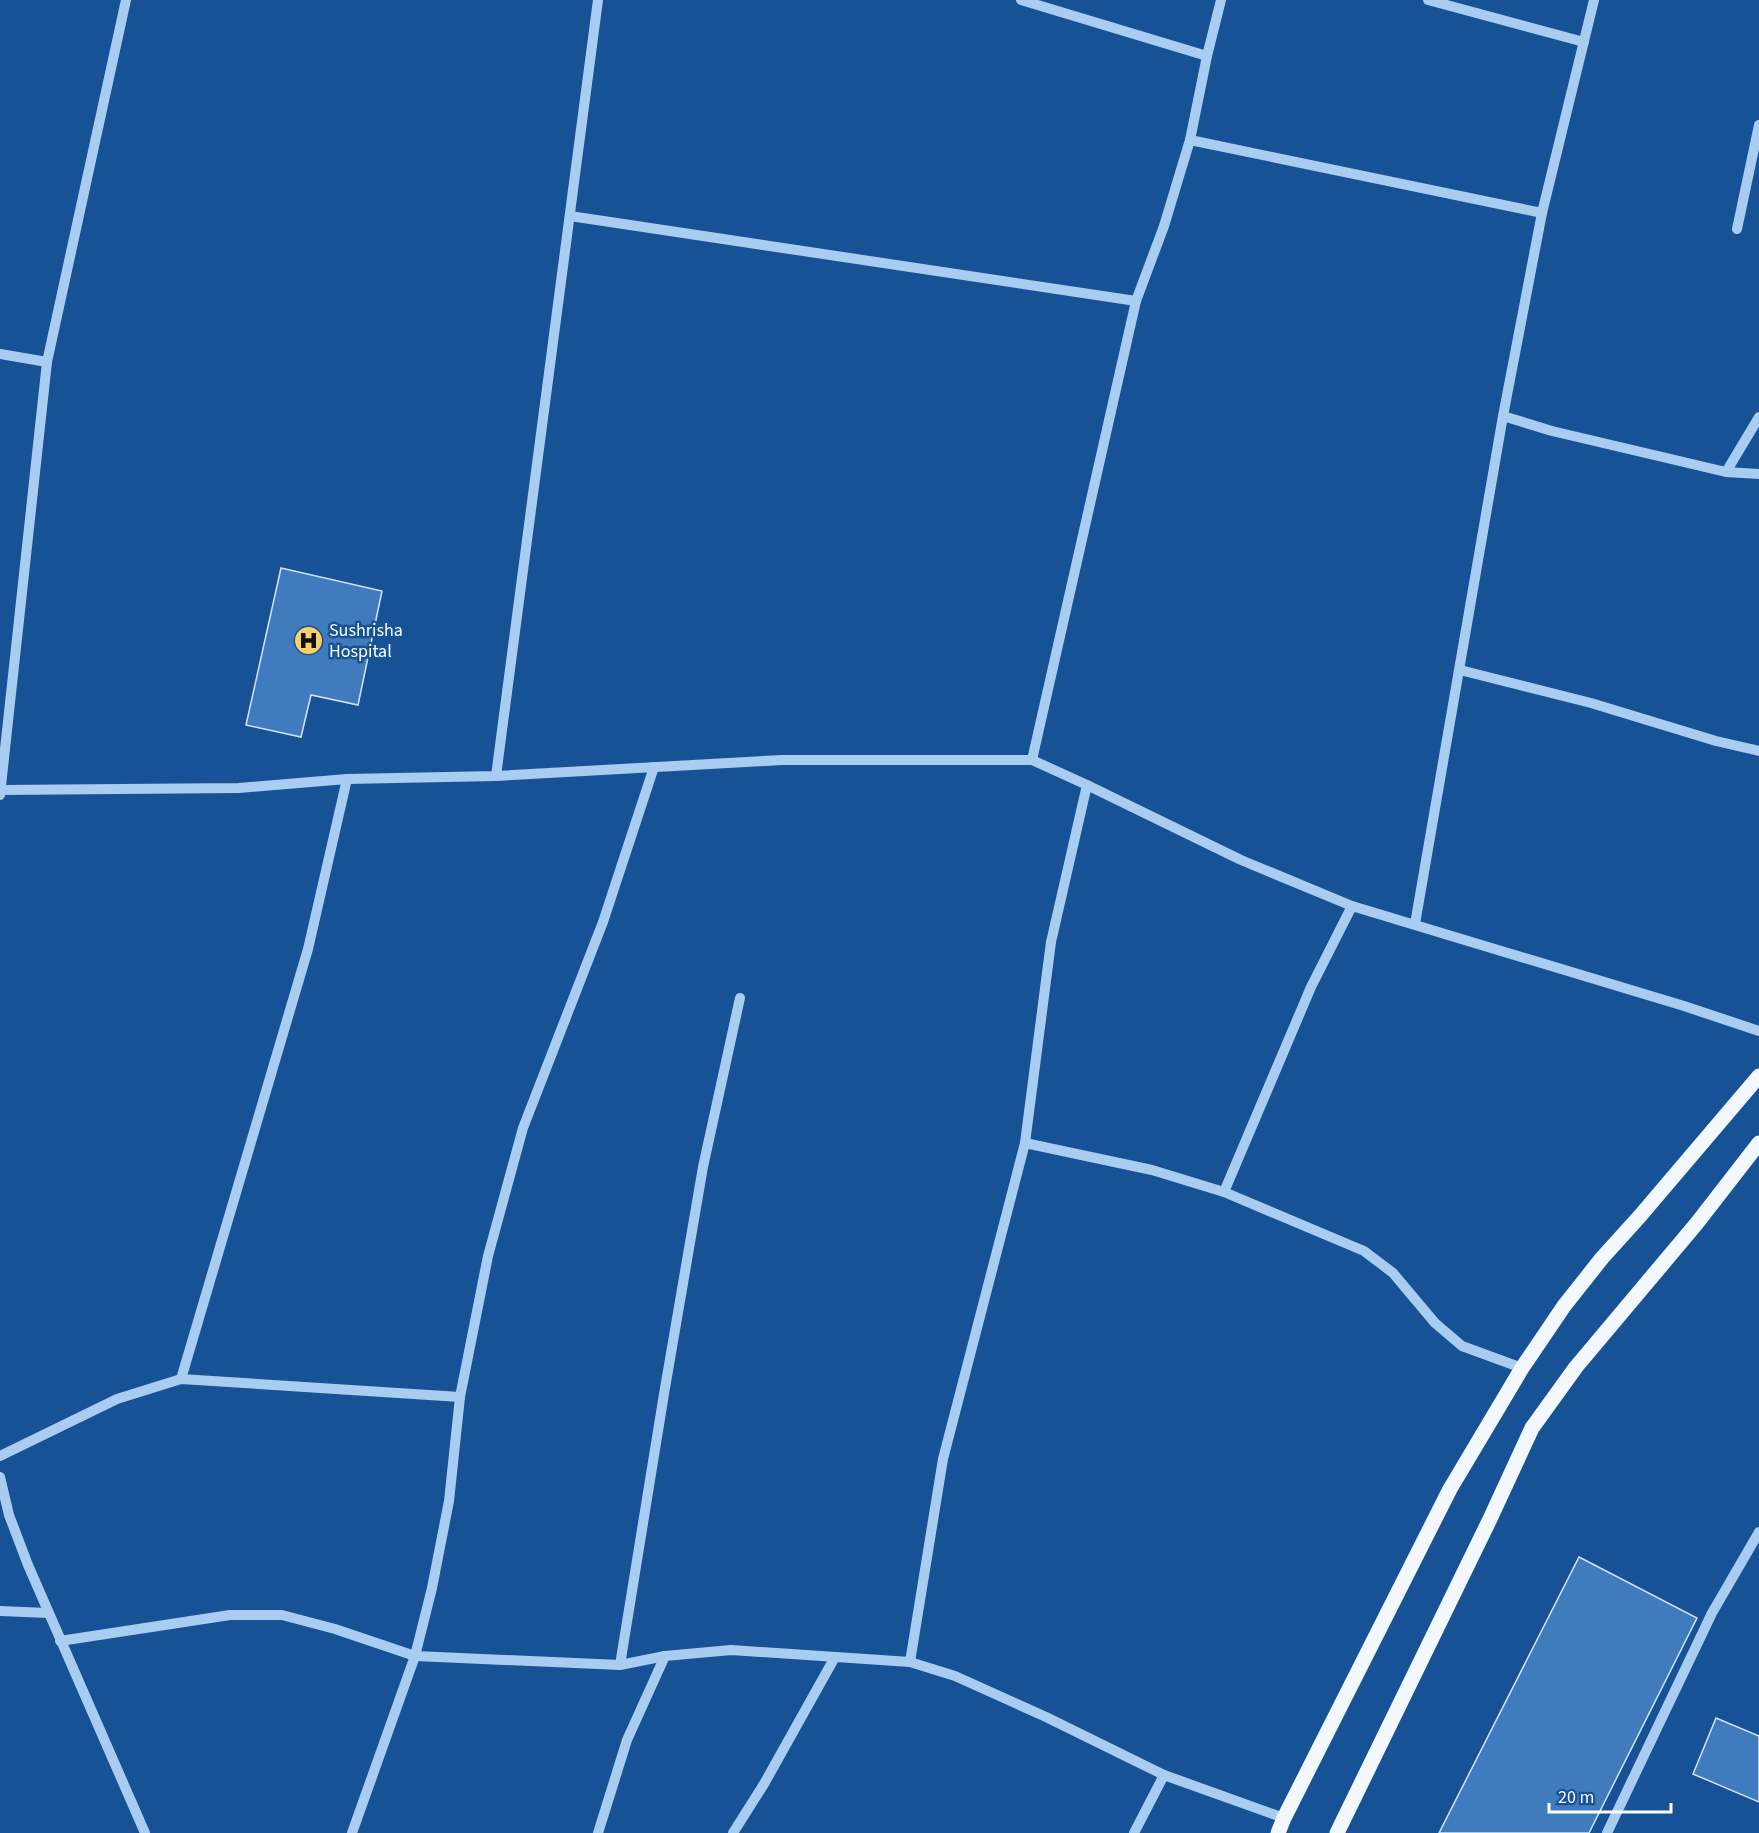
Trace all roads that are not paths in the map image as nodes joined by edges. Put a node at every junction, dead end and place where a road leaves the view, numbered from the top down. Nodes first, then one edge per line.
1 (126, 0) edge
2 (598, 0) edge
3 (1022, 0) edge
4 (1221, 0) edge
5 (1428, 0) edge
6 (1594, 0) edge
7 (1584, 42) junction
8 (1207, 56) junction
9 (1759, 125) edge
10 (1190, 140) junction
11 (1542, 213) junction
12 (570, 216) junction
13 (1737, 229) dead end
14 (1136, 301) junction
15 (0, 354) edge
16 (47, 362) junction
17 (1503, 416) junction
18 (1759, 417) edge
19 (1726, 472) junction
20 (1759, 474) edge
21 (1460, 670) junction
22 (1759, 751) edge
23 (1032, 760) junction
24 (654, 767) junction
25 (496, 776) junction
26 (347, 779) junction
27 (1087, 785) junction
28 (0, 793) edge
29 (1352, 906) junction
30 (1415, 924) junction
31 (740, 998) dead end
32 (1759, 1031) edge
33 (1759, 1076) edge
34 (1025, 1143) junction
35 (1759, 1143) edge
36 (1224, 1192) junction
37 (1522, 1368) junction
38 (181, 1379) junction
39 (460, 1397) junction
40 (0, 1456) edge
41 (0, 1477) edge
42 (1759, 1532) edge
43 (0, 1611) edge
44 (48, 1613) junction
45 (60, 1641) junction
46 (415, 1656) junction
47 (665, 1656) junction
48 (835, 1657) junction
49 (910, 1662) junction
50 (620, 1665) junction
51 (1164, 1775) junction
52 (1284, 1818) junction
53 (145, 1833) edge
54 (352, 1833) edge
55 (598, 1833) edge
56 (733, 1833) edge
57 (1134, 1833) edge
58 (1278, 1833) edge
59 (1337, 1833) edge
60 (1607, 1833) edge

1 - 16 street
2 - 12 street
3 - 8 street
4 - 8 street
5 - 7 street
6 - 7 street
7 - 11 street
8 - 10 street
9 - 13 street
10 - 11 street
10 - 14 street
11 - 17 street
12 - 14 street
12 - 25 street
14 - 23 street
15 - 16 street
16 - 28 street
17 - 19 street
17 - 21 street
18 - 19 street
19 - 20 street
21 - 22 street
21 - 30 street
23 - 24 street
23 - 27 street
24 - 25 street
24 - 39 street
25 - 26 street
26 - 28 street
26 - 38 street
27 - 29 street
27 - 34 street
29 - 30 street
29 - 36 street
30 - 32 street
31 - 50 street
33 - 37 main road
34 - 36 street
34 - 49 street
35 - 59 main road
36 - 37 street
37 - 52 main road
38 - 39 street
38 - 40 street
39 - 46 street
41 - 44 street
42 - 60 street
43 - 44 street
44 - 45 street
45 - 46 street
45 - 53 street
46 - 50 street
46 - 54 street
47 - 48 street
47 - 50 street
47 - 55 street
48 - 49 street
48 - 56 street
49 - 51 street
51 - 52 street
51 - 57 street
52 - 58 main road

